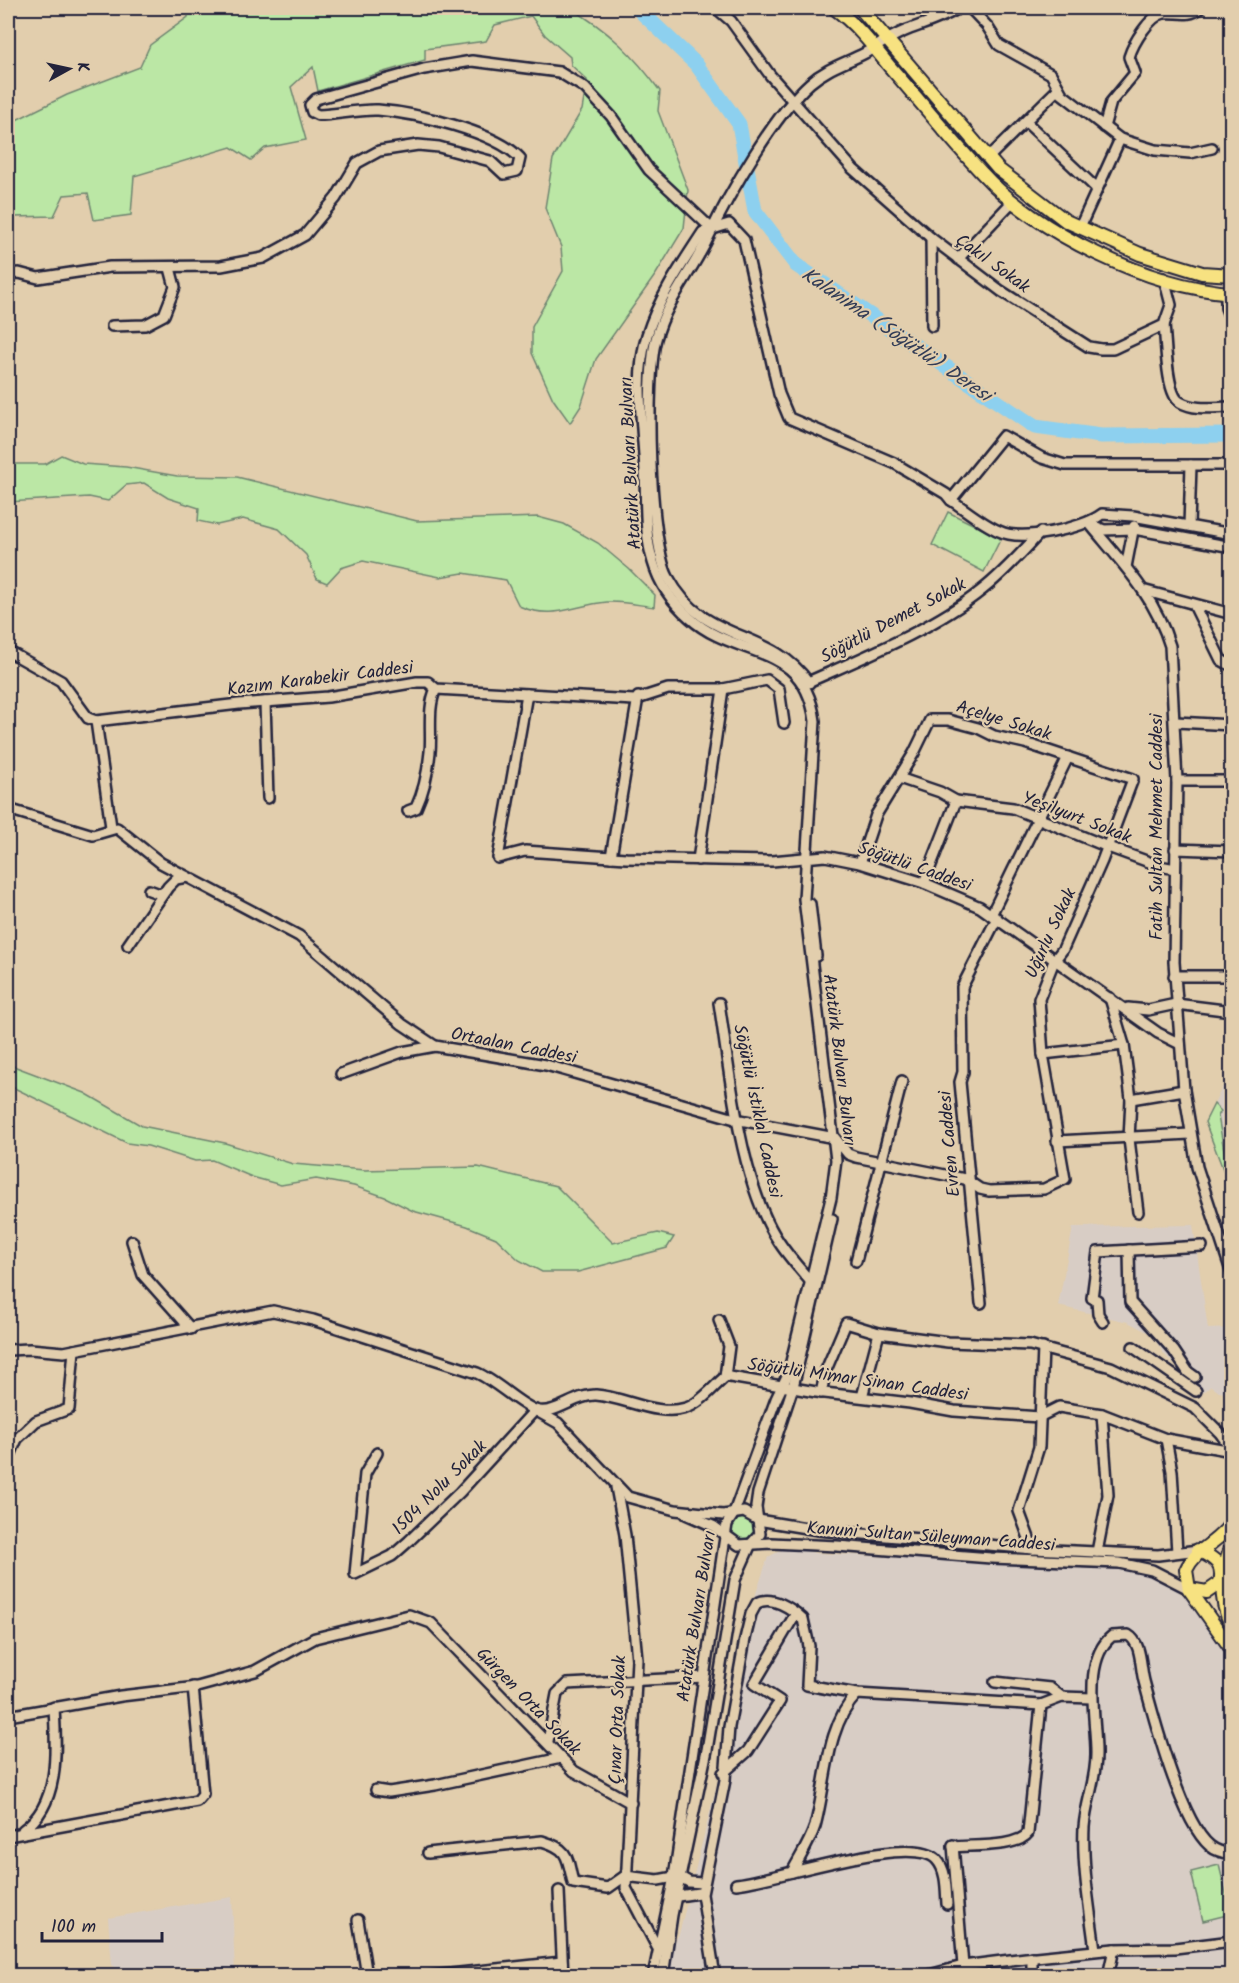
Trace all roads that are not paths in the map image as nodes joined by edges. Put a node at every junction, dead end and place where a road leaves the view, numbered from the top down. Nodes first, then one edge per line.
1 (716, 8) edge
2 (834, 8) edge
3 (860, 8) edge
4 (959, 8) edge
5 (970, 8) edge
6 (1200, 8) edge
7 (887, 38) junction
8 (874, 47) junction
9 (1058, 89) junction
10 (793, 102) junction
11 (1026, 122) junction
12 (1104, 127) junction
13 (1120, 139) junction
14 (1212, 148) dead end
15 (988, 158) junction
16 (1097, 189) junction
17 (1013, 201) junction
18 (1080, 227) junction
19 (711, 228) junction
20 (931, 238) junction
21 (958, 259) junction
22 (170, 268) junction
23 (8, 274) edge
24 (1232, 275) edge
25 (1164, 278) junction
26 (1229, 292) edge
27 (1232, 323) edge
28 (1164, 325) junction
29 (112, 326) dead end
30 (932, 326) dead end
31 (1232, 407) edge
32 (1191, 465) junction
33 (1232, 465) edge
34 (951, 501) junction
35 (1133, 516) junction
36 (1089, 523) junction
37 (1189, 526) junction
38 (1134, 529) junction
39 (1041, 532) junction
40 (1232, 534) edge
41 (1232, 547) edge
42 (1126, 567) junction
43 (1146, 591) junction
44 (1194, 605) junction
45 (1232, 614) edge
46 (8, 651) edge
47 (1232, 666) edge
48 (808, 682) junction
49 (436, 689) junction
50 (723, 689) junction
51 (527, 694) junction
52 (638, 697) junction
53 (265, 702) junction
54 (96, 721) junction
55 (784, 723) dead end
56 (1176, 723) junction
57 (1232, 725) edge
58 (1068, 758) junction
59 (899, 778) junction
60 (1132, 779) joint
61 (1177, 781) junction
62 (1232, 781) edge
63 (268, 798) dead end
64 (956, 801) junction
65 (8, 808) edge
66 (408, 811) dead end
67 (1039, 817) junction
68 (111, 827) junction
69 (1108, 847) junction
70 (1175, 849) junction
71 (1232, 851) edge
72 (611, 857) junction
73 (807, 857) junction
74 (698, 860) junction
75 (860, 863) junction
76 (1175, 869) junction
77 (187, 877) junction
78 (924, 883) junction
79 (149, 890) dead end
80 (165, 891) junction
81 (994, 916) junction
82 (128, 945) dead end
83 (1054, 961) junction
84 (1174, 976) junction
85 (1232, 976) edge
86 (1110, 998) junction
87 (719, 1003) dead end
88 (1176, 1004) junction
89 (1122, 1006) junction
90 (1232, 1011) edge
91 (1180, 1044) junction
92 (1124, 1046) junction
93 (435, 1047) junction
94 (1043, 1054) junction
95 (341, 1074) dead end
96 (902, 1080) dead end
97 (1184, 1090) junction
98 (1131, 1099) junction
99 (739, 1120) junction
100 (1190, 1134) junction
101 (1129, 1139) junction
102 (1057, 1141) junction
103 (838, 1142) junction
104 (881, 1162) junction
105 (1065, 1179) joint
106 (970, 1183) junction
107 (1138, 1212) dead end
108 (132, 1241) dead end
109 (1202, 1246) dead end
110 (1129, 1250) junction
111 (856, 1261) dead end
112 (1232, 1274) edge
113 (811, 1282) junction
114 (981, 1303) dead end
115 (719, 1320) dead end
116 (1103, 1322) dead end
117 (191, 1329) junction
118 (879, 1333) junction
119 (1133, 1347) dead end
120 (1043, 1348) junction
121 (8, 1350) edge
122 (74, 1350) junction
123 (725, 1377) junction
124 (1195, 1377) dead end
125 (782, 1387) junction
126 (793, 1387) junction
127 (1196, 1391) dead end
128 (821, 1393) junction
129 (862, 1397) junction
130 (535, 1410) junction
131 (1102, 1414) junction
132 (1039, 1417) junction
133 (1166, 1439) junction
134 (1232, 1450) edge
135 (377, 1453) dead end
136 (8, 1460) edge
137 (616, 1487) junction
138 (675, 1510) junction
139 (733, 1515) junction
140 (758, 1520) junction
141 (1232, 1522) edge
142 (727, 1535) junction
143 (1232, 1541) edge
144 (750, 1544) junction
145 (1033, 1549) junction
146 (1198, 1550) junction
147 (1097, 1552) junction
148 (1177, 1552) junction
149 (1221, 1577) junction
150 (1189, 1589) junction
151 (796, 1613) junction
152 (1232, 1626) edge
153 (1232, 1650) edge
154 (704, 1677) junction
155 (638, 1680) junction
156 (995, 1682) dead end
157 (193, 1688) junction
158 (857, 1694) junction
159 (1062, 1697) junction
160 (1092, 1698) junction
161 (1041, 1705) junction
162 (54, 1707) junction
163 (8, 1716) edge
164 (548, 1741) junction
165 (561, 1758) junction
166 (724, 1769) junction
167 (376, 1790) dead end
168 (631, 1803) junction
169 (12, 1835) edge
170 (428, 1853) dead end
171 (1232, 1854) edge
172 (792, 1872) junction
173 (626, 1876) junction
174 (678, 1877) junction
175 (701, 1883) junction
176 (736, 1884) dead end
177 (560, 1891) dead end
178 (699, 1893) junction
179 (678, 1896) junction
180 (947, 1904) dead end
181 (358, 1920) dead end
182 (1232, 1936) edge
183 (1221, 1940) junction
184 (1232, 1941) edge
185 (657, 1947) junction
186 (1114, 1949) junction
187 (1095, 1950) junction
188 (1032, 1957) junction
189 (562, 1962) junction
190 (963, 1966) junction
191 (366, 1976) edge
192 (431, 1976) edge
193 (563, 1976) edge
194 (653, 1976) edge
195 (663, 1976) edge
196 (714, 1976) edge
197 (925, 1976) edge
198 (1032, 1976) edge
199 (1108, 1976) edge

1 - 10 street, Çakıl Sokak
2 - 8 main road
3 - 7 main road
4 - 7 street, Atatürk Bulvarı Bulvarı
5 - 9 street
6 - 12 street
7 - 8 street, Atatürk Bulvarı Bulvarı
7 - 15 main road
8 - 10 street, Atatürk Bulvarı Bulvarı
8 - 17 main road
9 - 11 street
9 - 12 street
10 - 19 street, Atatürk Bulvarı Bulvarı
10 - 20 street, Çakıl Sokak
11 - 15 street
11 - 16 street
12 - 13 street
13 - 14 street
13 - 16 street
15 - 18 main road
16 - 18 street
17 - 21 street
17 - 25 main road
18 - 24 main road
19 - 22 street
19 - 34 street
19 - 48 street, Atatürk Bulvarı Bulvarı
19 - 73 street, Atatürk Bulvarı Bulvarı
20 - 21 street, Çakıl Sokak
20 - 30 street
21 - 28 street, Çakıl Sokak
22 - 23 street
22 - 29 street
25 - 26 main road
25 - 28 street
26 - 27 street
28 - 31 street
32 - 33 street
32 - 34 street
32 - 37 street
34 - 39 street
35 - 36 street
35 - 37 street
35 - 38 street
36 - 38 street
36 - 39 street
36 - 42 street, Fatih Sultan Mehmet Caddesi
37 - 40 street
38 - 41 street
38 - 42 street
39 - 48 street, Söğütlü Demet Sokak
42 - 43 street, Fatih Sultan Mehmet Caddesi
43 - 44 street
43 - 56 street, Fatih Sultan Mehmet Caddesi
44 - 45 street
44 - 47 street
46 - 54 street
48 - 73 street, Atatürk Bulvarı Bulvarı
49 - 51 street, Kazım Karabekir Caddesi
49 - 53 street, Kazım Karabekir Caddesi
49 - 66 street
50 - 52 street, Kazım Karabekir Caddesi
50 - 55 street, Kazım Karabekir Caddesi
50 - 74 street
51 - 52 street, Kazım Karabekir Caddesi
51 - 72 street, Söğütlü Caddesi
52 - 72 street
53 - 54 street, Kazım Karabekir Caddesi
53 - 63 street
54 - 68 street
56 - 57 street
56 - 61 street, Fatih Sultan Mehmet Caddesi
58 - 59 street, Açelye Sokak
58 - 60 street, Açelye Sokak
58 - 67 street, Evren Caddesi
59 - 64 street, Yeşilyurt Sokak
59 - 75 street
60 - 69 street, Uğurlu Sokak
61 - 62 street
61 - 70 street, Fatih Sultan Mehmet Caddesi
64 - 67 street, Yeşilyurt Sokak
64 - 78 street
65 - 68 street
67 - 69 street, Yeşilyurt Sokak
67 - 81 street, Evren Caddesi
68 - 77 street, Ortaalan Caddesi
69 - 76 street, Yeşilyurt Sokak
69 - 83 street, Uğurlu Sokak
70 - 71 street
70 - 76 street, Fatih Sultan Mehmet Caddesi
72 - 74 street, Söğütlü Caddesi
73 - 74 street, Söğütlü Caddesi
73 - 75 street, Söğütlü Caddesi
73 - 103 street, Atatürk Bulvarı Bulvarı
75 - 78 street, Söğütlü Caddesi
76 - 84 street, Fatih Sultan Mehmet Caddesi
77 - 80 street
77 - 93 street, Ortaalan Caddesi
78 - 81 street, Söğütlü Caddesi
79 - 80 street
80 - 82 street
81 - 83 street, Söğütlü Caddesi
81 - 106 street, Evren Caddesi
83 - 86 street, Söğütlü Caddesi
83 - 94 street, Uğurlu Sokak
84 - 85 street
84 - 88 street, Fatih Sultan Mehmet Caddesi
86 - 89 street, Söğütlü Caddesi
86 - 92 street
87 - 99 street, Söğütlü İstiklal Caddesi
88 - 89 street
88 - 90 street
88 - 91 street, Fatih Sultan Mehmet Caddesi
89 - 91 street, Söğütlü Caddesi
91 - 97 street, Fatih Sultan Mehmet Caddesi
92 - 94 street
92 - 98 street
93 - 95 street
93 - 99 street, Ortaalan Caddesi
94 - 102 street, Uğurlu Sokak
96 - 104 street
97 - 98 street
97 - 100 street, Fatih Sultan Mehmet Caddesi
98 - 101 street
99 - 103 street, Ortaalan Caddesi
99 - 113 street, Söğütlü İstiklal Caddesi
100 - 101 street
100 - 112 street, Fatih Sultan Mehmet Caddesi
101 - 102 street
101 - 107 street
102 - 105 street, Uğurlu Sokak
103 - 104 street, Ortaalan Caddesi
103 - 113 street, Atatürk Bulvarı Bulvarı
103 - 126 street, Atatürk Bulvarı Bulvarı
104 - 106 street, Ortaalan Caddesi
104 - 111 street
105 - 106 street, Ortaalan Caddesi
106 - 114 street, Evren Caddesi
108 - 117 street
109 - 110 street
110 - 116 street
110 - 124 street
113 - 125 street, Atatürk Bulvarı Bulvarı
115 - 123 street
117 - 122 street
117 - 130 street
118 - 120 street
118 - 128 street
118 - 129 street
119 - 127 street
120 - 132 street
120 - 134 street
121 - 122 street
122 - 136 street
123 - 125 street, Söğütlü Mimar Sinan Caddesi
123 - 130 street, Söğütlü Mimar Sinan Caddesi
125 - 126 street, Söğütlü Mimar Sinan Caddesi
125 - 139 street, Atatürk Bulvarı Bulvarı
126 - 128 street, Söğütlü Mimar Sinan Caddesi
126 - 140 street, Atatürk Bulvarı Bulvarı
128 - 129 street, Söğütlü Mimar Sinan Caddesi
129 - 132 street, Söğütlü Mimar Sinan Caddesi
130 - 135 street, 1504 Nolu Sokak
130 - 137 street
131 - 132 street, Söğütlü Mimar Sinan Caddesi
131 - 133 street, Söğütlü Mimar Sinan Caddesi
131 - 147 street
132 - 145 street
133 - 134 street, Söğütlü Mimar Sinan Caddesi
133 - 148 street
137 - 138 street, Kanuni Sultan Süleyman Caddesi
137 - 155 street, Çınar Orta Sokak
138 - 139 street, Kanuni Sultan Süleyman Caddesi
138 - 142 street, Kanuni Sultan Süleyman Caddesi
139 - 140 street, Kanuni Sultan Süleyman Caddesi
139 - 142 street, Atatürk Bulvarı Bulvarı
140 - 144 street, Atatürk Bulvarı Bulvarı
140 - 145 street, Kanuni Sultan Süleyman Caddesi
141 - 146 main road
142 - 144 street, Kanuni Sultan Süleyman Caddesi
142 - 154 street, Atatürk Bulvarı Bulvarı
143 - 149 main road
144 - 150 street, Kanuni Sultan Süleyman Caddesi
144 - 174 street, Atatürk Bulvarı Bulvarı
145 - 147 street, Kanuni Sultan Süleyman Caddesi
146 - 148 street, Kanuni Sultan Süleyman Caddesi
146 - 149 main road
146 - 150 main road
147 - 148 street, Kanuni Sultan Süleyman Caddesi
149 - 150 main road
149 - 152 main road
150 - 153 main road
151 - 158 street
151 - 166 street
151 - 166 street
154 - 155 street
154 - 174 street, Atatürk Bulvarı Bulvarı
155 - 164 street
155 - 168 street, Çınar Orta Sokak
156 - 159 street
157 - 162 street
157 - 164 street, Gürgen Orta Sokak
157 - 169 street
158 - 161 street
158 - 172 street
159 - 160 street
159 - 161 street
160 - 171 street
160 - 187 street
161 - 190 street
162 - 163 street
162 - 169 street
164 - 165 street, Gürgen Orta Sokak
165 - 167 street
165 - 168 street, Gürgen Orta Sokak
166 - 175 street
166 - 196 street
168 - 173 street, Çınar Orta Sokak
170 - 173 street
172 - 176 street
172 - 180 street
173 - 174 street
173 - 185 street, Çınar Orta Sokak
174 - 175 street
174 - 179 street, Atatürk Bulvarı Bulvarı
174 - 185 street, Atatürk Bulvarı Bulvarı
175 - 178 street
177 - 189 street
178 - 179 street
178 - 196 street
179 - 195 street, Atatürk Bulvarı Bulvarı
181 - 191 street
182 - 183 street
183 - 184 street
183 - 186 street
185 - 194 street, Atatürk Bulvarı Bulvarı
186 - 187 street
186 - 199 street
187 - 188 street
188 - 190 street
188 - 198 street
189 - 192 street
189 - 193 street
190 - 197 street

